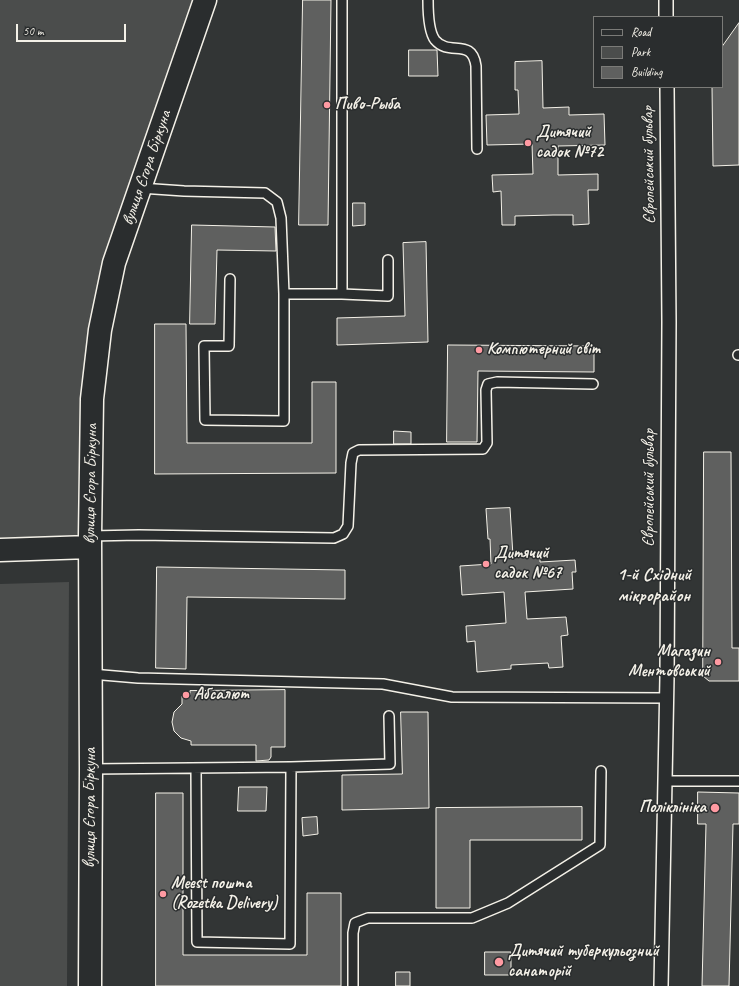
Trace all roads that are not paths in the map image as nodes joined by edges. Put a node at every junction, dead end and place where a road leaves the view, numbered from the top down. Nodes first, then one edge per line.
1 (205, 0) edge
2 (342, 0) edge
3 (428, 0) edge
4 (666, 0) edge
5 (666, 16) edge
6 (667, 88) edge
7 (477, 149) dead end
8 (140, 188) junction
9 (388, 260) dead end
10 (230, 279) dead end
11 (284, 294) junction
12 (342, 294) junction
13 (593, 384) dead end
14 (90, 542) junction
15 (0, 550) edge
16 (91, 674) junction
17 (667, 698) junction
18 (389, 716) dead end
19 (291, 767) junction
20 (196, 768) junction
21 (92, 769) junction
22 (602, 771) dead end
23 (665, 781) junction
24 (739, 781) edge
25 (90, 986) edge
26 (353, 986) edge
27 (661, 986) edge

1 - 8 street, вулиця Єгора Біркуна
2 - 12 lane
3 - 7 lane
4 - 5 street
6 - 17 street, Європейський бульвар
8 - 11 lane
8 - 14 street, вулиця Єгора Біркуна
9 - 12 lane
10 - 11 lane
11 - 12 lane
13 - 14 lane
14 - 15 street
14 - 16 street, вулиця Єгора Біркуна
16 - 17 lane
16 - 21 street, вулиця Єгора Біркуна
17 - 23 street, Європейський бульвар
18 - 19 lane
19 - 20 lane
19 - 20 lane
20 - 21 lane
21 - 25 street, вулиця Єгора Біркуна
22 - 26 lane
23 - 24 lane
23 - 27 street, Європейський бульвар

